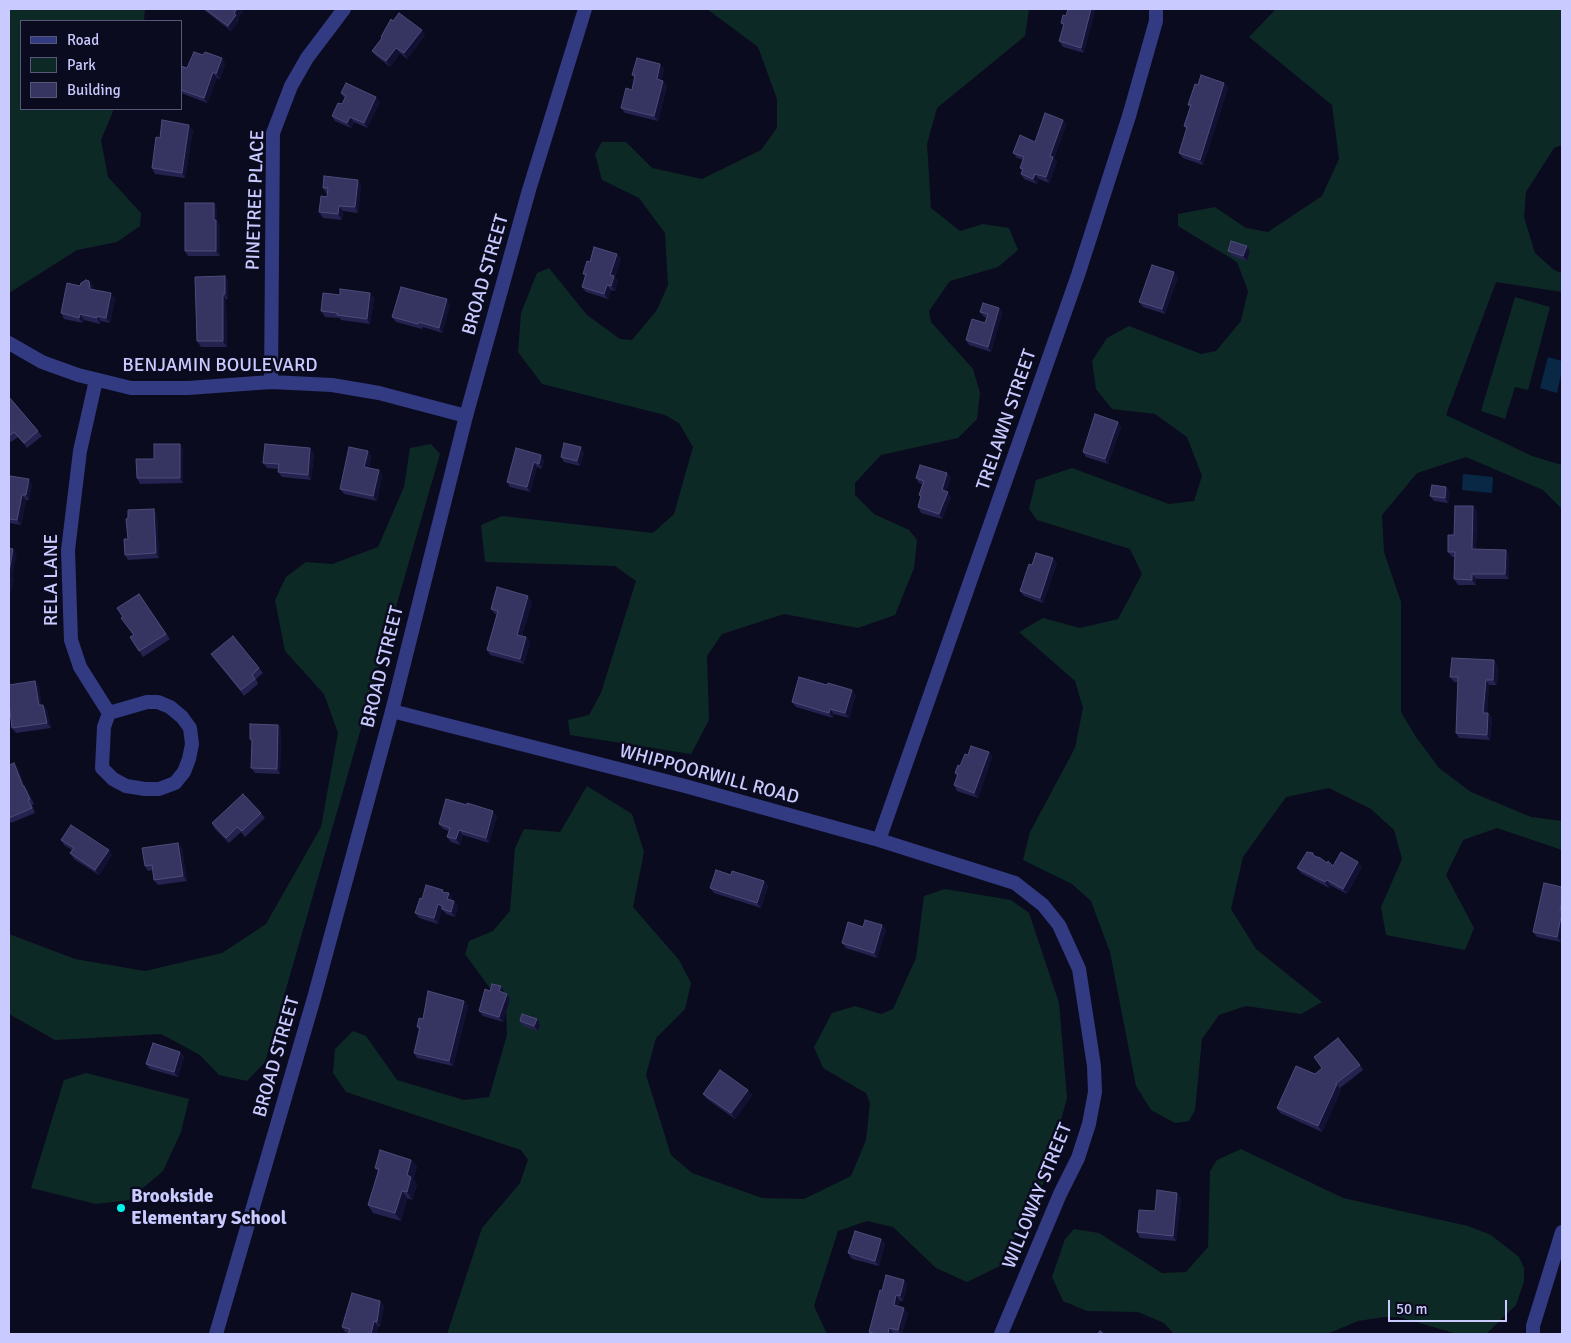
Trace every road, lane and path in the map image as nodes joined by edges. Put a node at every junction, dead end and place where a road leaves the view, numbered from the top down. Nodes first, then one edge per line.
1 (344, 9) edge
2 (585, 9) edge
3 (1156, 9) edge
4 (9, 343) edge
5 (96, 380) junction
6 (270, 382) junction
7 (466, 416) junction
8 (392, 711) junction
9 (110, 713) junction
10 (879, 840) junction
11 (1015, 883) joint
12 (1562, 1232) edge
13 (216, 1334) edge
14 (1002, 1334) edge
15 (1533, 1334) edge

1 - 6 street, PINETREE PLACE
2 - 7 street, BROAD STREET
3 - 10 street, TRELAWN STREET
4 - 5 street, BENJAMIN BOULEVARD
5 - 6 street, BENJAMIN BOULEVARD
5 - 9 street, RELA LANE
6 - 7 street, BENJAMIN BOULEVARD
7 - 8 street, BROAD STREET
8 - 10 street, WHIPPOORWILL ROAD
8 - 13 street, BROAD STREET
9 - 9 street
10 - 11 street, WHIPPOORWILL ROAD
11 - 14 street, WILLOWAY STREET
12 - 15 street

